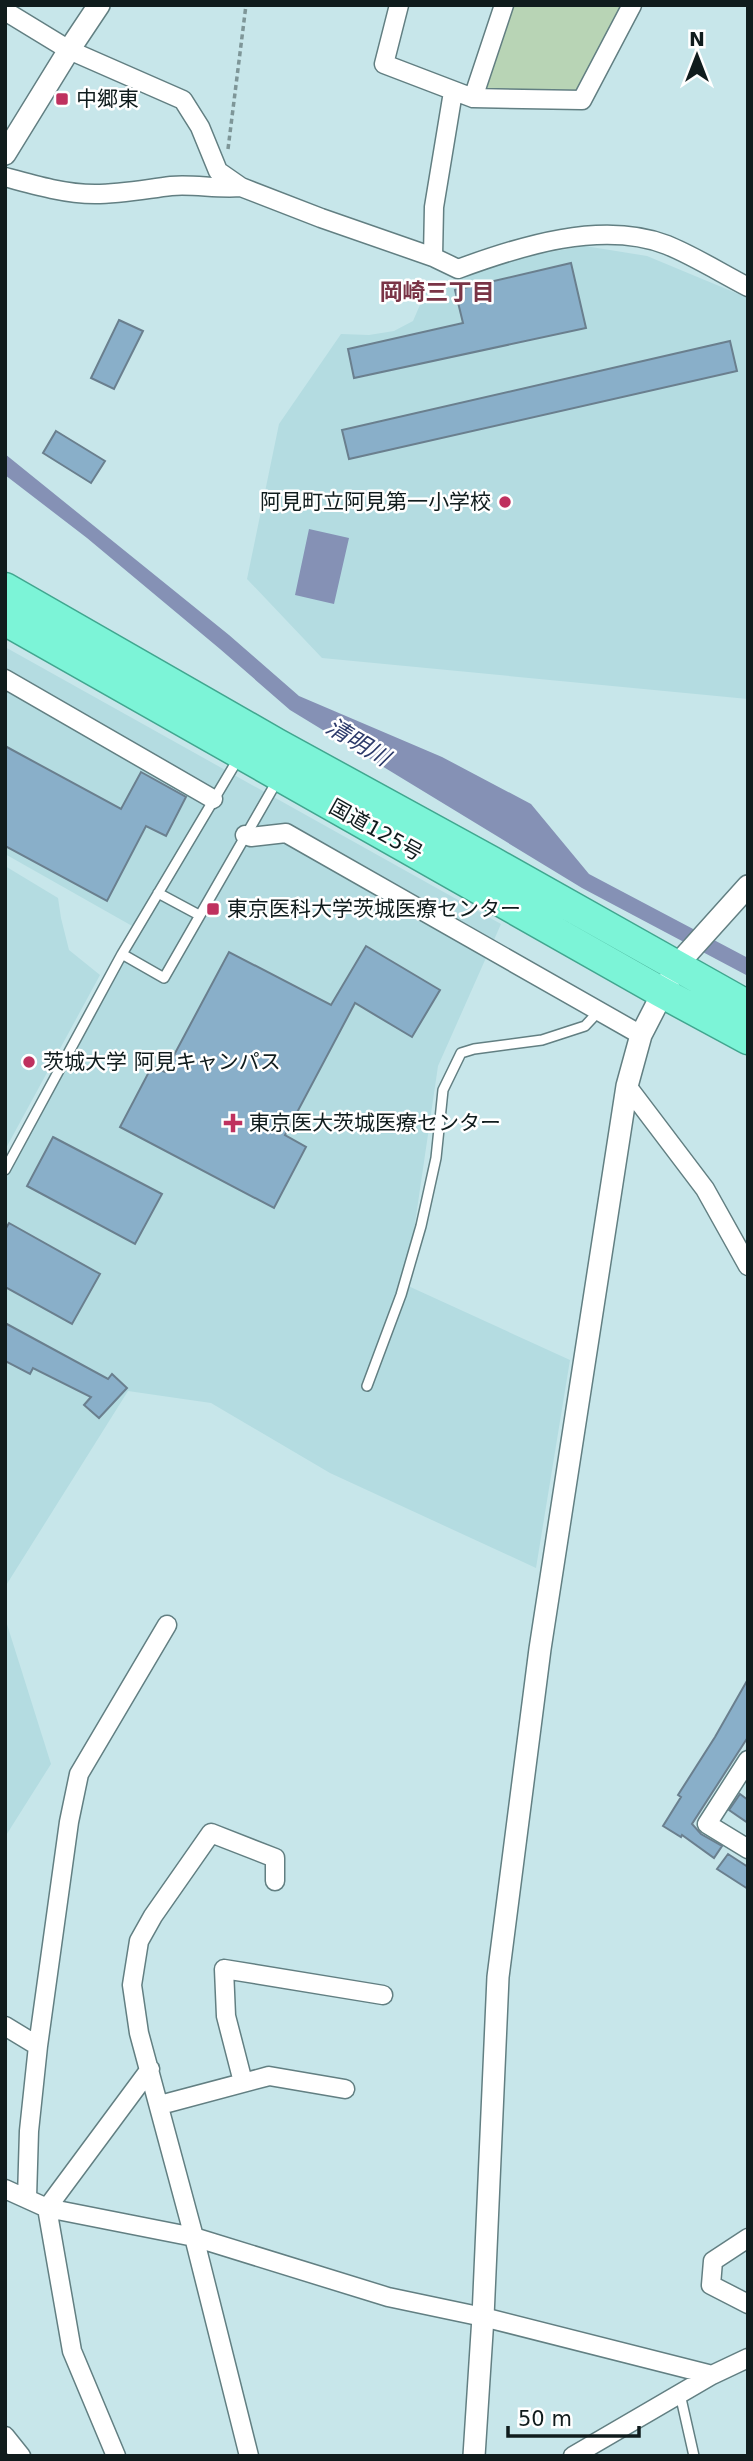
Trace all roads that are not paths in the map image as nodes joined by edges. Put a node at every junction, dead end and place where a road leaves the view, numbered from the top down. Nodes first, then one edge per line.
1 (99, 5) edge
2 (398, 5) edge
3 (504, 5) edge
4 (632, 5) edge
5 (5, 11) edge
6 (69, 50) junction
7 (453, 92) junction
8 (473, 98) junction
9 (5, 154) edge
10 (5, 177) edge
11 (241, 187) junction
12 (433, 257) junction
13 (748, 286) edge
14 (5, 588) edge
15 (5, 620) edge
16 (5, 678) edge
17 (267, 756) junction
18 (213, 799) junction
19 (245, 835) junction
20 (748, 886) edge
21 (158, 893) junction
22 (199, 915) junction
23 (122, 954) junction
24 (677, 965) junction
25 (661, 992) junction
26 (748, 1006) edge
27 (599, 1011) junction
28 (641, 1035) junction
29 (748, 1039) edge
30 (627, 1086) junction
31 (5, 1170) edge
32 (748, 1266) edge
33 (367, 1386) dead end
34 (167, 1625) dead end
35 (748, 1760) edge
36 (748, 1849) edge
37 (275, 1881) dead end
38 (383, 1995) dead end
39 (5, 2026) edge
40 (38, 2046) junction
41 (150, 2069) junction
42 (243, 2082) junction
43 (345, 2089) dead end
44 (160, 2105) junction
45 (13, 2196) edge
46 (47, 2208) junction
47 (194, 2237) junction
48 (748, 2238) edge
49 (748, 2305) edge
50 (483, 2317) junction
51 (748, 2358) edge
52 (712, 2375) junction
53 (680, 2394) junction
54 (5, 2436) edge
55 (21, 2456) edge
56 (116, 2456) edge
57 (249, 2456) edge
58 (474, 2456) edge
59 (573, 2456) edge
60 (694, 2456) edge

1 - 6 street
2 - 7 street
3 - 8 street
4 - 8 street
5 - 6 street
6 - 9 street
6 - 11 street
7 - 8 street
7 - 12 street
10 - 11 street
11 - 12 street
12 - 13 street
14 - 17 highway, 国道125号
15 - 17 highway, 国道125号
16 - 18 street
17 - 18 lane
17 - 19 lane
17 - 24 highway, 国道125号
17 - 25 highway, 国道125号
18 - 21 lane
19 - 22 lane
19 - 27 street
20 - 24 street
21 - 22 lane
21 - 23 lane
22 - 23 lane
23 - 31 lane
24 - 25 street
24 - 26 highway, 国道125号
25 - 28 street
25 - 29 highway, 国道125号
27 - 28 street
27 - 33 lane
28 - 30 street
30 - 32 street
30 - 50 street
34 - 40 street
35 - 36 street
37 - 41 street
38 - 42 street
39 - 40 street
40 - 45 street
41 - 44 street
41 - 46 street
42 - 43 street
42 - 44 street
44 - 47 street
45 - 46 street
46 - 47 street
46 - 56 street
47 - 50 street
47 - 57 street
48 - 49 street
50 - 52 street
50 - 58 street
51 - 52 street
52 - 53 street
53 - 59 street
53 - 60 lane
54 - 55 street

